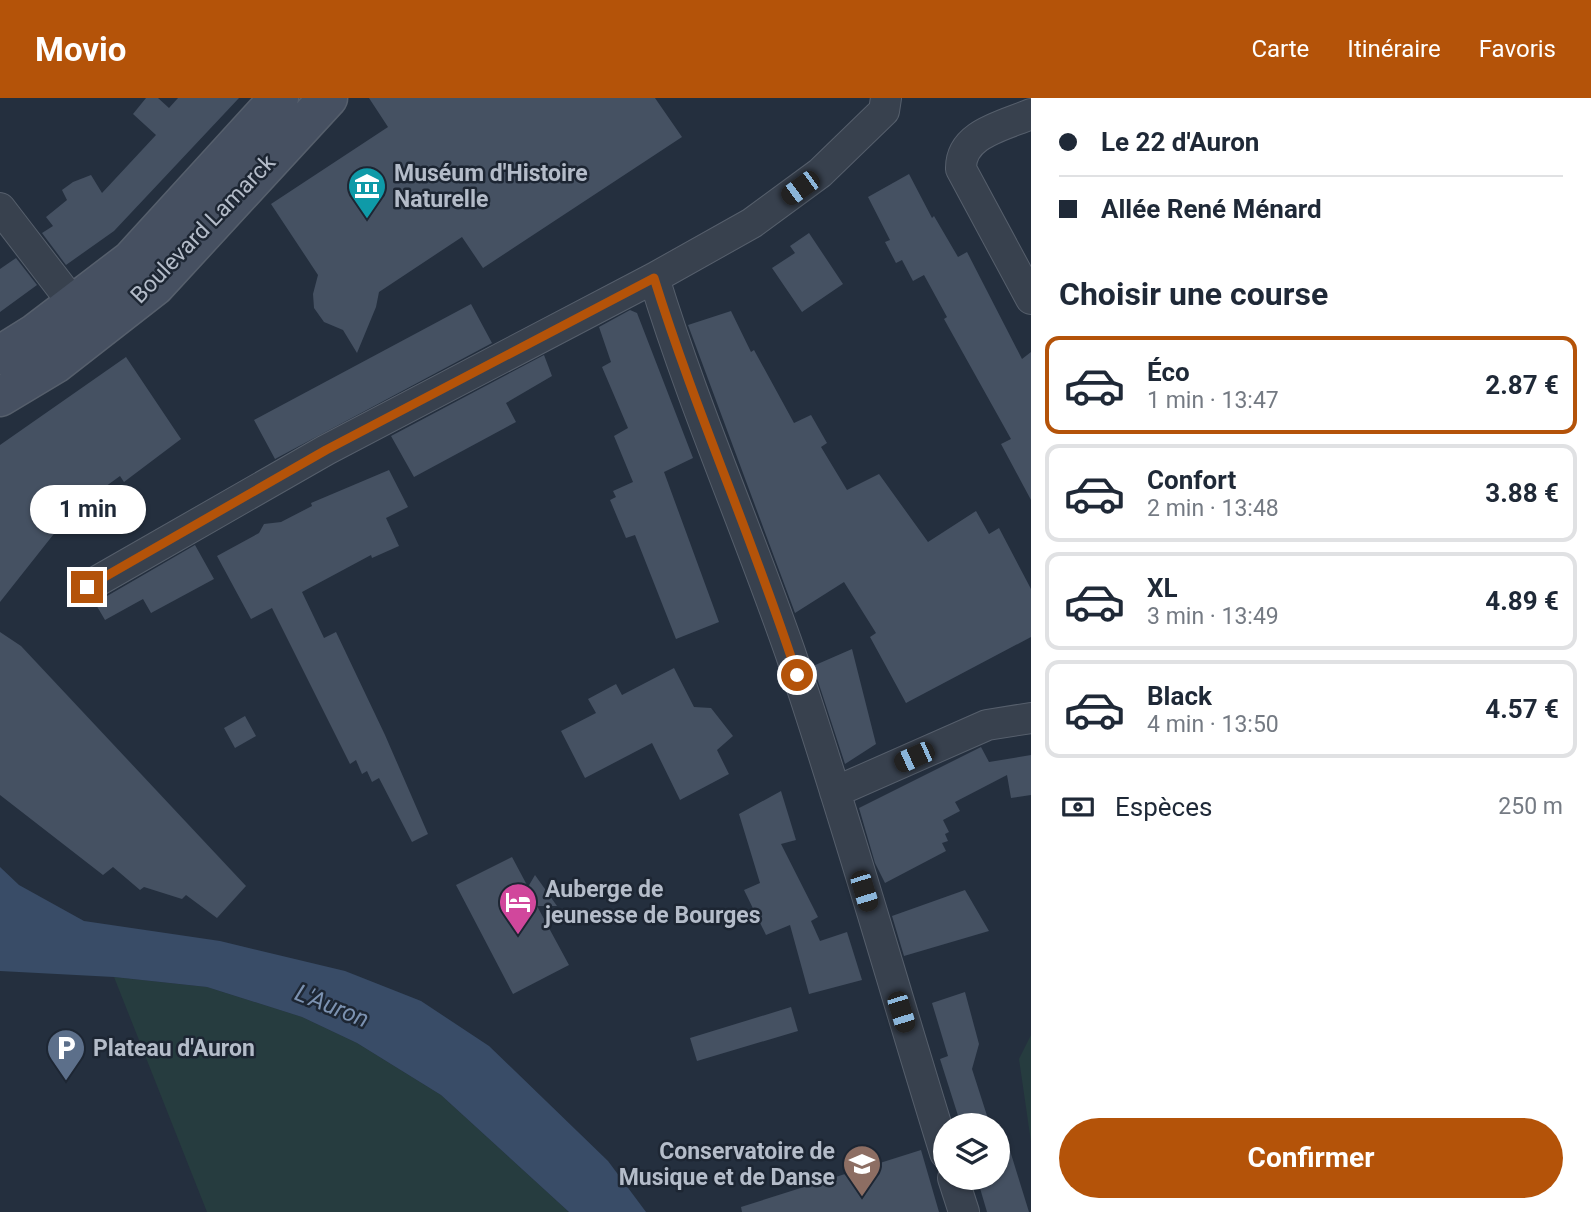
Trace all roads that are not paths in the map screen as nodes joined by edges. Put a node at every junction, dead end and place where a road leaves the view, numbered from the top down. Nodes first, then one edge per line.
1 (279, 98) edge
2 (328, 98) edge
3 (886, 98) edge
4 (1026, 98) edge
5 (1031, 107) edge
6 (1031, 114) edge
7 (0, 208) edge
8 (654, 278) junction
9 (1031, 299) edge
10 (73, 303) junction
11 (0, 355) edge
12 (0, 397) edge
13 (87, 587) dead end
14 (1031, 719) edge
15 (835, 792) junction
16 (933, 1114) edge
17 (957, 1190) edge
18 (964, 1212) edge

1 - 10 main road, Boulevard Lamarck
2 - 12 main road, Boulevard Lamarck
3 - 8 street
4 - 5 street
6 - 9 street
7 - 10 street
8 - 13 street
8 - 15 street
10 - 11 main road, Boulevard Lamarck
14 - 15 street
15 - 16 street
17 - 18 street

